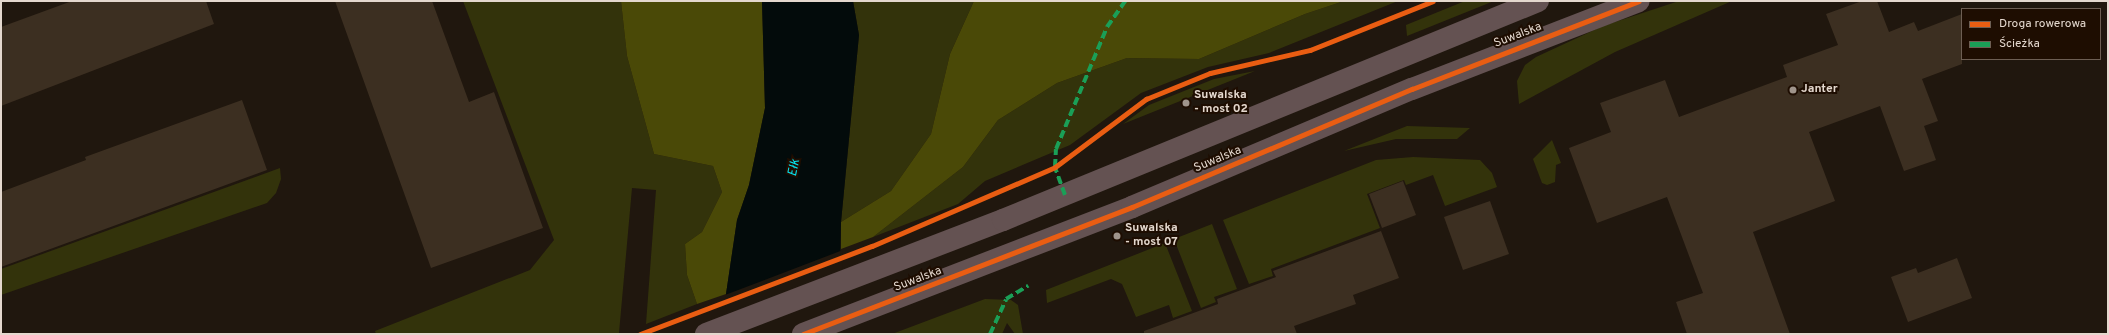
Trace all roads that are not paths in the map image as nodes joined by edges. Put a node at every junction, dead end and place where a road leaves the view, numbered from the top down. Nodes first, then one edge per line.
1 (1538, 1) edge
2 (1640, 1) edge
3 (706, 334) edge
4 (803, 334) edge

1 - 3 street, Suwalska
2 - 4 street, Suwalska

